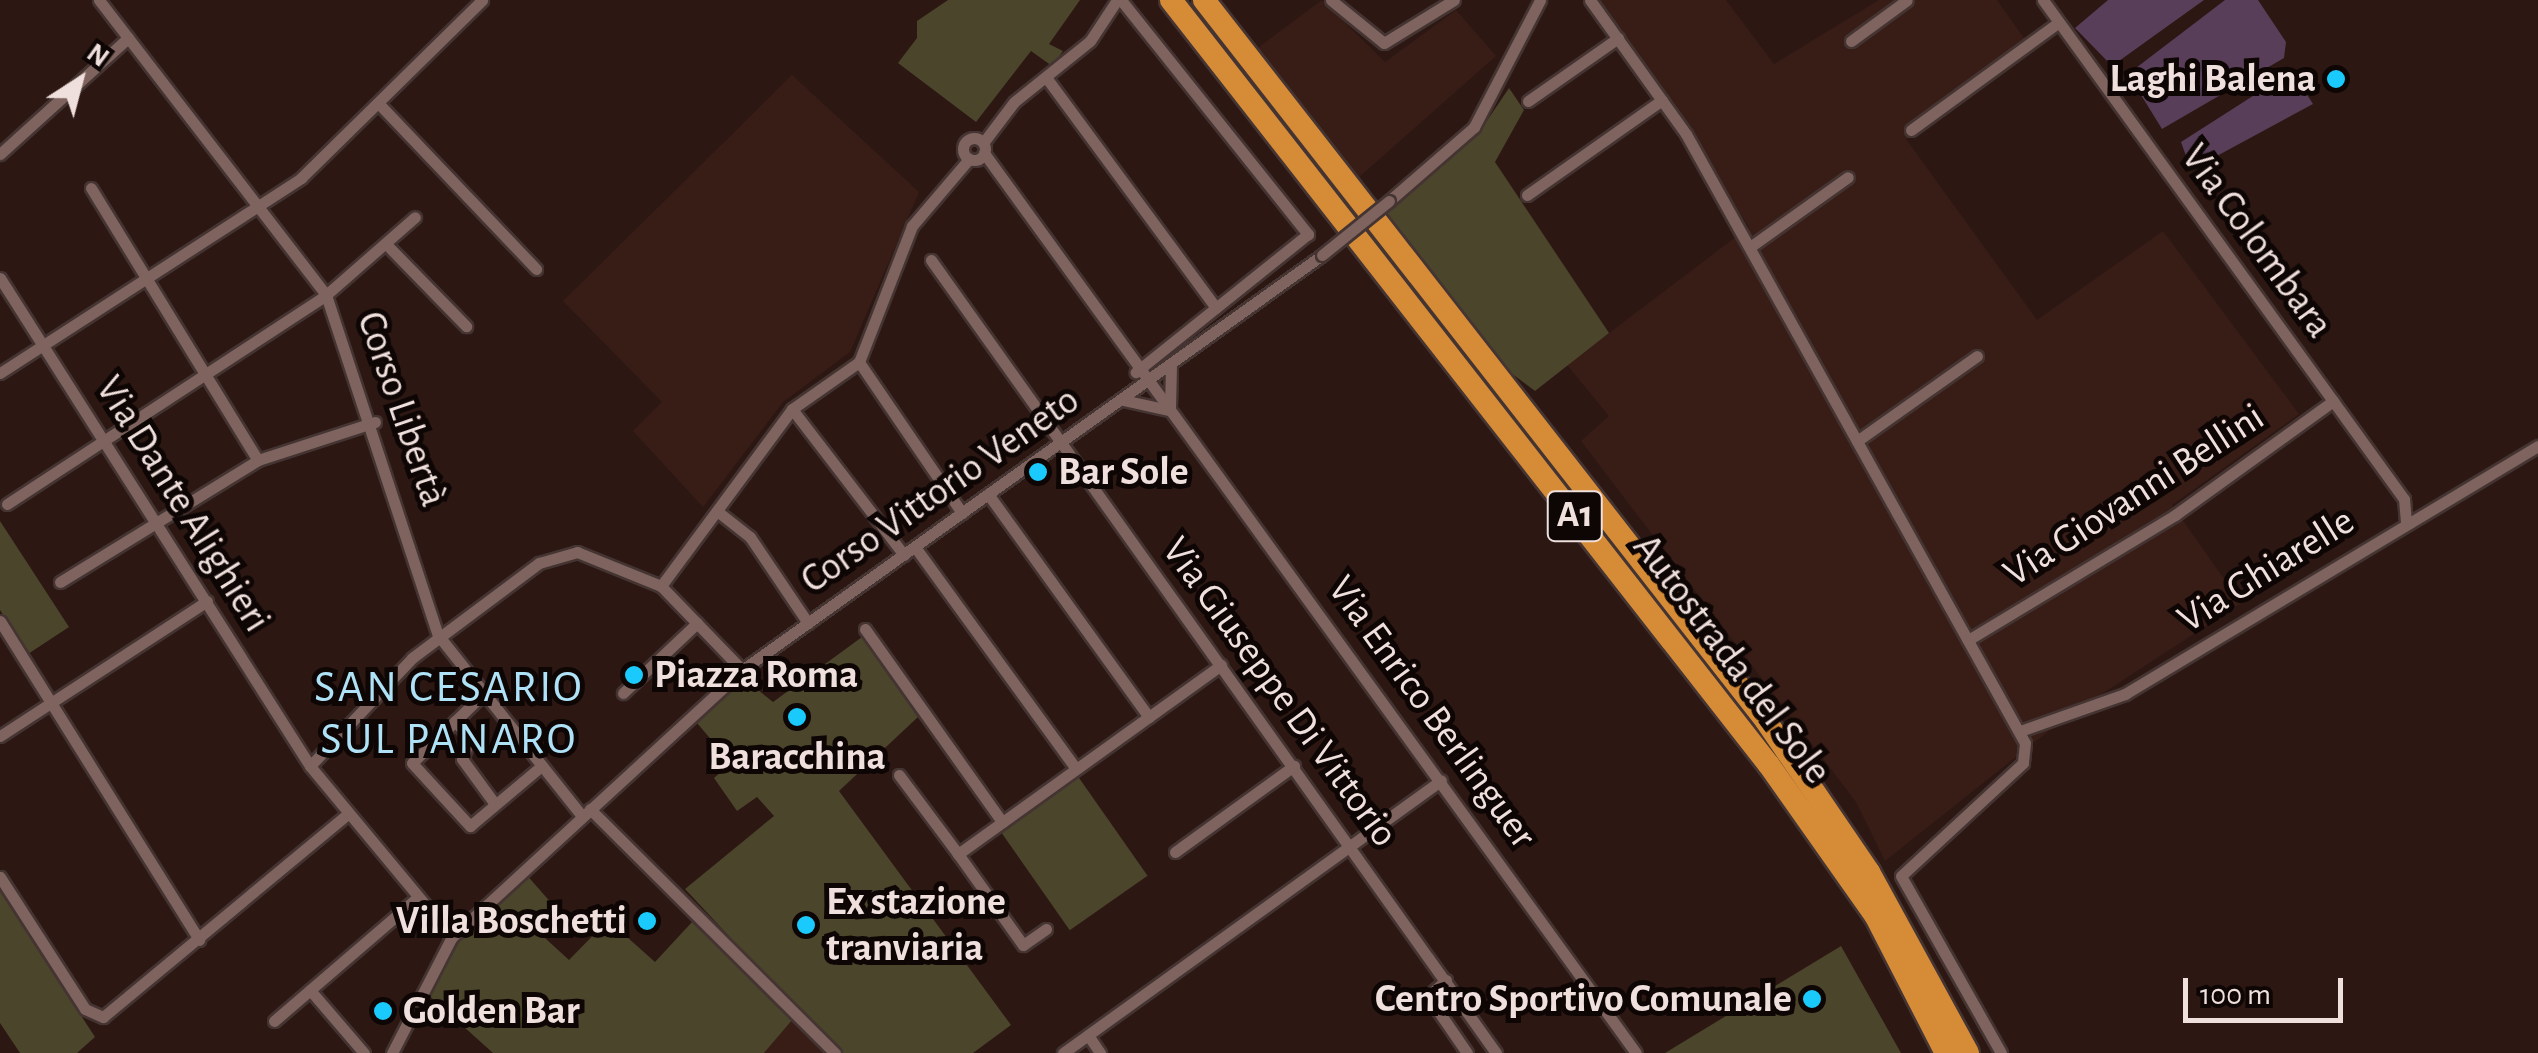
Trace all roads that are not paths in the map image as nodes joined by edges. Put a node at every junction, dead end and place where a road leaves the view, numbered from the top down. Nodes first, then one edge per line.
1 (99, 0) edge
2 (482, 0) edge
3 (1119, 0) edge
4 (1171, 0) edge
5 (1204, 0) edge
6 (1331, 0) edge
7 (1454, 0) edge
8 (1540, 0) edge
9 (1590, 0) edge
10 (1907, 0) edge
11 (2044, 0) edge
12 (2059, 22) junction
13 (128, 38) junction
14 (1618, 38) junction
15 (1850, 41) dead end
16 (1048, 80) junction
17 (1662, 100) junction
18 (1528, 101) dead end
19 (382, 106) junction
20 (1911, 130) dead end
21 (984, 148) junction
22 (0, 154) edge
23 (969, 159) junction
24 (1848, 177) dead end
25 (91, 188) dead end
26 (1527, 195) dead end
27 (262, 205) junction
28 (415, 217) dead end
29 (386, 244) junction
30 (1750, 248) junction
31 (931, 260) dead end
32 (536, 269) dead end
33 (149, 276) junction
34 (0, 278) edge
35 (326, 295) junction
36 (1216, 308) junction
37 (466, 326) dead end
38 (43, 344) junction
39 (1977, 356) dead end
40 (859, 362) junction
41 (1171, 367) junction
42 (209, 371) junction
43 (1136, 372) junction
44 (0, 373) edge
45 (1148, 384) junction
46 (1123, 400) junction
47 (2333, 401) junction
48 (792, 409) junction
49 (1172, 412) junction
50 (375, 422) junction
51 (104, 439) junction
52 (1858, 441) junction
53 (1061, 444) junction
54 (2538, 446) edge
55 (258, 460) junction
56 (988, 494) junction
57 (6, 504) dead end
58 (717, 511) dead end
59 (962, 513) junction
60 (155, 518) junction
61 (2406, 521) junction
62 (910, 551) junction
63 (60, 582) dead end
64 (661, 586) junction
65 (207, 601) junction
66 (0, 621) edge
67 (808, 622) junction
68 (698, 623) junction
69 (865, 629) dead end
70 (438, 635) junction
71 (1968, 640) junction
72 (1221, 666) junction
73 (742, 670) junction
74 (623, 693) dead end
75 (481, 696) junction
76 (54, 703) junction
77 (1149, 717) junction
78 (454, 722) junction
79 (0, 736) edge
80 (2022, 737) junction
81 (310, 766) junction
82 (1294, 766) junction
83 (538, 768) junction
84 (1076, 768) junction
85 (899, 775) dead end
86 (1441, 780) junction
87 (495, 804) junction
88 (586, 813) junction
89 (346, 815) junction
90 (1002, 822) junction
91 (1349, 843) junction
92 (1174, 852) dead end
93 (958, 854) junction
94 (0, 877) edge
95 (417, 898) junction
96 (1046, 929) dead end
97 (452, 936) junction
98 (199, 940) junction
99 (1446, 980) junction
100 (310, 990) junction
101 (274, 1021) dead end
102 (1088, 1035) junction
103 (364, 1053) edge
104 (392, 1053) edge
105 (835, 1053) edge
106 (1063, 1053) edge
107 (1100, 1053) edge
108 (1466, 1053) edge
109 (1496, 1053) edge
110 (1636, 1053) edge
111 (1946, 1053) edge
112 (1968, 1053) edge
113 (2001, 1053) edge

1 - 13 street, Corso Libertà
2 - 19 street
3 - 16 street
3 - 36 street
4 - 111 highway, Autostrada del Sole / A1
5 - 112 highway, Autostrada del Sole / A1
6 - 7 street
8 - 41 street, Corso Vittorio Veneto, bridge
9 - 14 street
10 - 15 street
11 - 12 street, Via Colombara
12 - 20 street
12 - 47 street, Via Colombara
13 - 22 street
13 - 27 street, Corso Libertà
14 - 17 street
14 - 18 street
16 - 21 street
16 - 36 street
17 - 26 street
17 - 30 street
19 - 27 street
19 - 32 street
21 - 23 street
21 - 23 street
21 - 43 street, Via Enrico Berlinguer
23 - 40 street
24 - 30 street
25 - 33 street
27 - 33 street
27 - 35 street, Corso Libertà
28 - 29 street
29 - 35 street
29 - 37 street
30 - 52 street
31 - 53 street, Via Giuseppe Di Vittorio
33 - 38 street
33 - 42 street
34 - 38 street, Via Dante Alighieri
35 - 42 street
35 - 50 street, Corso Libertà
36 - 43 street
38 - 44 street
38 - 51 street, Via Dante Alighieri
39 - 52 street
40 - 48 street
40 - 59 street
41 - 45 street, Corso Vittorio Veneto
41 - 49 street
42 - 51 street
42 - 55 street
43 - 45 street, Via Enrico Berlinguer
45 - 46 street, Corso Vittorio Veneto
45 - 49 street, Via Enrico Berlinguer
46 - 49 street
46 - 53 street, Corso Vittorio Veneto
47 - 61 street, Via Colombara
47 - 71 street, Via Giovanni Bellini
48 - 62 street
48 - 64 street
49 - 86 street, Via Enrico Berlinguer
50 - 55 street
50 - 70 street, Corso Libertà
51 - 57 street
51 - 60 street, Via Dante Alighieri
52 - 71 street
53 - 56 street, Corso Vittorio Veneto
53 - 72 street, Via Giuseppe Di Vittorio
54 - 61 street, Via Ghiarelle
55 - 60 street
56 - 59 street, Corso Vittorio Veneto
56 - 77 street
58 - 67 street
59 - 62 street, Corso Vittorio Veneto
60 - 63 street
60 - 65 street, Via Dante Alighieri
61 - 80 street, Via Ghiarelle
62 - 67 street, Corso Vittorio Veneto
62 - 84 street
64 - 68 street
64 - 70 street
65 - 76 street
65 - 81 street, Via Dante Alighieri
66 - 76 street
67 - 73 street, Corso Vittorio Veneto
68 - 73 street
68 - 74 street
69 - 90 street
70 - 75 street, Corso Libertà
70 - 81 street
71 - 80 street
72 - 77 street
72 - 82 street, Via Giuseppe Di Vittorio
73 - 88 street, Corso Vittorio Veneto
75 - 78 street
75 - 83 street, Corso Libertà
76 - 79 street
76 - 98 street
77 - 84 street
78 - 87 street
78 - 87 street
80 - 113 street
81 - 89 street, Via Dante Alighieri
82 - 91 street, Via Giuseppe Di Vittorio
82 - 92 street
83 - 87 street
83 - 88 street, Corso Libertà
84 - 90 street
85 - 93 street
86 - 91 street
86 - 110 street, Via Enrico Berlinguer
88 - 97 street, Corso Vittorio Veneto
88 - 105 street, Corso Libertà
89 - 95 street, Via Dante Alighieri
89 - 98 street
90 - 93 street
91 - 99 street, Via Giuseppe Di Vittorio
91 - 102 street
93 - 96 street
94 - 98 street
95 - 97 street, Via Dante Alighieri
95 - 100 street
97 - 104 street, Corso Vittorio Veneto
99 - 108 street
99 - 109 street, Via Giuseppe Di Vittorio
100 - 101 street
100 - 103 street
102 - 106 street
102 - 107 street

